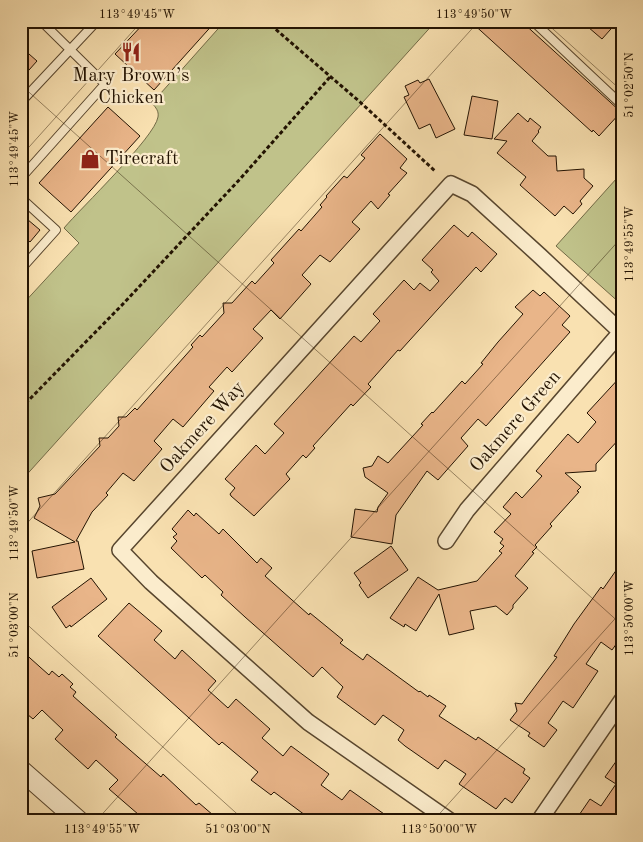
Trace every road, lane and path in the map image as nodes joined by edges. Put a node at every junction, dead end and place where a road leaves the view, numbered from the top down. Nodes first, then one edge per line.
1 (41, 21) edge
2 (266, 21) edge
3 (538, 21) edge
4 (93, 23) edge
5 (70, 50) junction
6 (330, 77) junction
7 (21, 102) edge
8 (622, 106) edge
9 (434, 171) dead end
10 (21, 178) edge
11 (21, 198) edge
12 (21, 269) edge
13 (621, 332) edge
14 (21, 408) edge
15 (446, 541) dead end
16 (622, 700) edge
17 (21, 770) edge
18 (79, 821) edge
19 (450, 821) edge
20 (539, 821) edge

1 - 5 lane
2 - 6 path
3 - 8 lane
4 - 5 lane
5 - 7 lane
5 - 10 lane
6 - 9 path
6 - 14 path
11 - 12 lane
13 - 15 street, Oakmere Green
13 - 19 street, Oakmere Way
16 - 20 street
17 - 18 street

